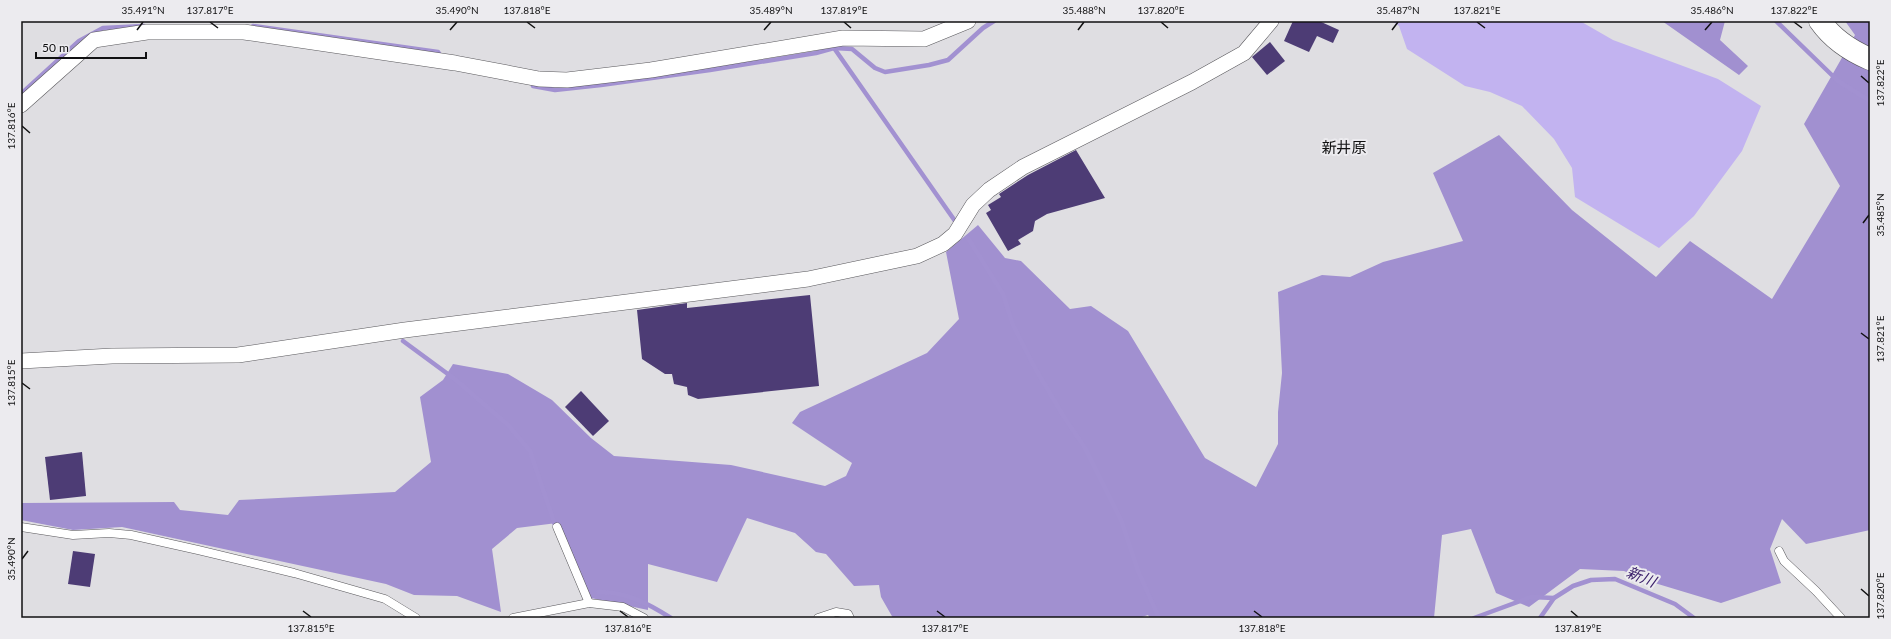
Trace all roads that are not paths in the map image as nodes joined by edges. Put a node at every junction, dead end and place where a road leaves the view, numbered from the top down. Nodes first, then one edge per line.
1 (968, 21) edge
2 (1271, 21) edge
3 (1820, 21) edge
4 (146, 26) edge
5 (1870, 59) edge
6 (21, 105) edge
7 (21, 361) edge
8 (21, 527) edge
9 (557, 527) dead end
10 (1779, 551) dead end
11 (589, 603) junction
12 (416, 618) edge
13 (513, 618) edge
14 (644, 618) edge
15 (818, 618) edge
16 (850, 618) edge
17 (1841, 618) edge

1 - 4 street
2 - 7 street
3 - 5 main road
4 - 6 street
8 - 12 lane
9 - 11 lane
10 - 17 lane
11 - 13 lane
11 - 14 lane
15 - 16 lane

